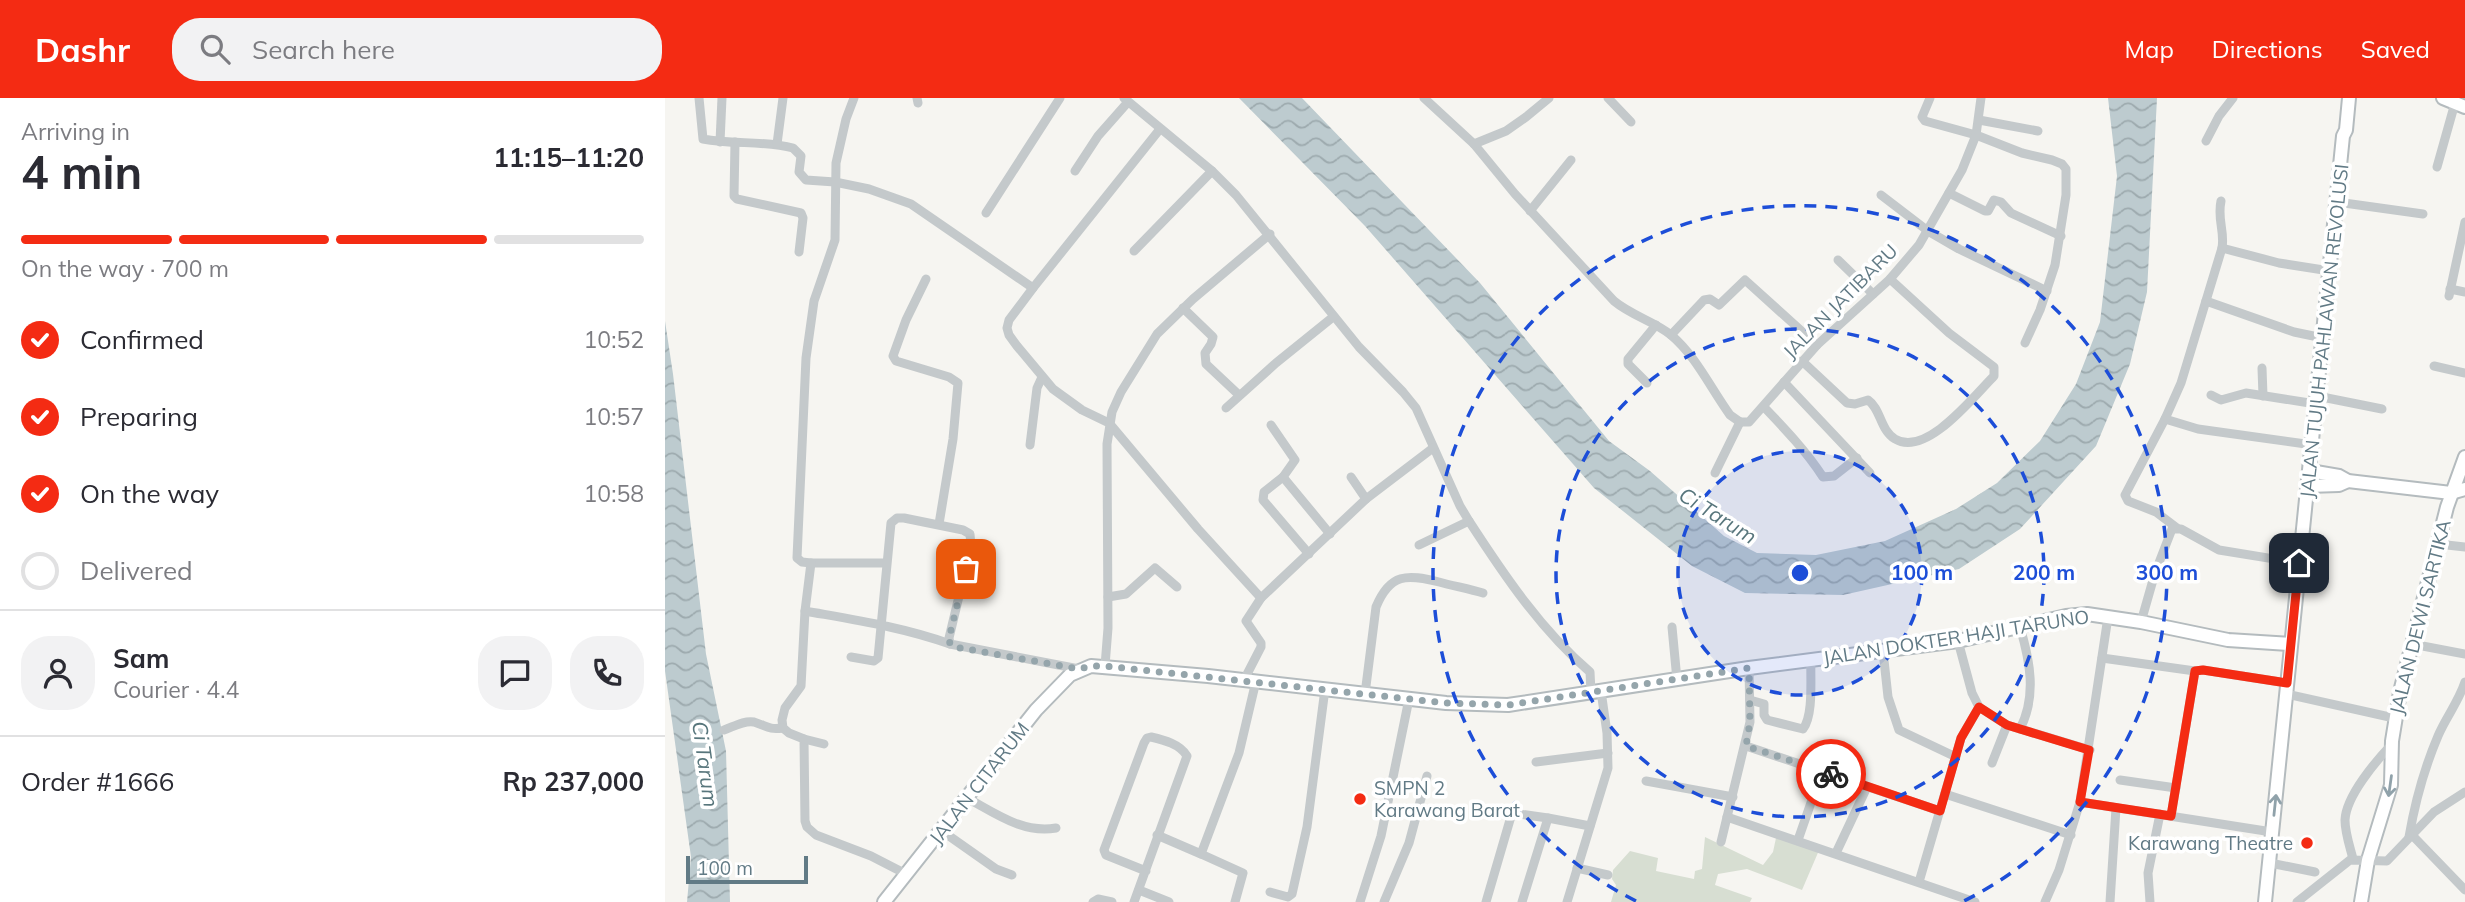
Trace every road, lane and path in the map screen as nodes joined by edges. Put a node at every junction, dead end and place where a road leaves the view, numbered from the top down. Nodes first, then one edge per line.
1 (699, 98) edge
2 (722, 98) edge
3 (783, 98) edge
4 (854, 98) edge
5 (1060, 98) edge
6 (1424, 98) edge
7 (1549, 98) edge
8 (1608, 98) edge
9 (1930, 98) edge
10 (1981, 98) edge
11 (2233, 98) edge
12 (2343, 98) edge
13 (2349, 98) edge
14 (1126, 100) edge
15 (2453, 101) edge
16 (1979, 120) junction
17 (1631, 122) dead end
18 (1160, 129) junction
19 (2038, 131) dead end
20 (1976, 135) junction
21 (2343, 136) junction
22 (2206, 141) dead end
23 (720, 142) junction
24 (735, 142) junction
25 (777, 144) junction
26 (1474, 144) junction
27 (1571, 160) dead end
28 (2437, 167) dead end
29 (1075, 171) dead end
30 (1212, 171) junction
31 (835, 182) junction
32 (1949, 193) junction
33 (1881, 195) dead end
34 (2221, 201) dead end
35 (2337, 202) junction
36 (1530, 211) junction
37 (986, 213) dead end
38 (2423, 214) dead end
39 (2465, 222) edge
40 (1929, 231) junction
41 (1270, 234) junction
42 (2061, 236) junction
43 (2222, 248) junction
44 (1134, 251) dead end
45 (799, 252) dead end
46 (1838, 260) dead end
47 (2330, 271) junction
48 (926, 279) dead end
49 (1890, 279) junction
50 (1033, 288) junction
51 (2047, 292) junction
52 (2465, 292) edge
53 (1873, 294) junction
54 (2206, 300) junction
55 (1183, 307) junction
56 (1333, 317) junction
57 (1655, 325) junction
58 (1671, 335) junction
59 (2323, 338) junction
60 (2025, 343) dead end
61 (1817, 345) junction
62 (1802, 361) junction
63 (2434, 366) dead end
64 (2262, 368) dead end
65 (2465, 373) edge
66 (1042, 377) junction
67 (1784, 382) junction
68 (1647, 383) dead end
69 (1239, 395) junction
70 (2211, 395) dead end
71 (2263, 396) junction
72 (2316, 400) junction
73 (1764, 407) junction
74 (1226, 408) dead end
75 (2382, 409) dead end
76 (2165, 419) junction
77 (1741, 422) junction
78 (1109, 423) junction
79 (1271, 425) dead end
80 (1030, 444) dead end
81 (2313, 445) junction
82 (1433, 448) junction
83 (2465, 457) edge
84 (1857, 458) junction
85 (2310, 471) junction
86 (1715, 473) dead end
87 (1870, 473) dead end
88 (1283, 477) junction
89 (1351, 477) dead end
90 (2348, 481) junction
91 (2308, 486) junction
92 (2465, 489) edge
93 (2451, 493) junction
94 (1366, 499) junction
95 (1469, 521) junction
96 (939, 524) junction
97 (2176, 528) junction
98 (1330, 534) junction
99 (2438, 544) junction
100 (1419, 545) dead end
101 (2465, 547) edge
102 (1309, 554) junction
103 (811, 563) junction
104 (886, 563) junction
105 (2299, 563) junction
106 (1177, 587) dead end
107 (1483, 593) dead end
108 (1108, 597) junction
109 (1261, 598) junction
110 (805, 611) junction
111 (2108, 617) junction
112 (2141, 622) junction
113 (881, 624) junction
114 (2020, 626) junction
115 (1672, 627) dead end
116 (1958, 641) junction
117 (950, 644) junction
118 (2290, 644) junction
119 (2412, 644) junction
120 (1883, 651) junction
121 (2465, 654) edge
122 (851, 657) dead end
123 (2102, 658) junction
124 (1811, 660) junction
125 (1105, 666) junction
126 (1749, 668) junction
127 (1079, 669) junction
128 (2195, 671) junction
129 (1677, 680) junction
130 (1250, 681) junction
131 (2465, 682) edge
132 (2286, 689) junction
133 (1325, 690) junction
134 (1596, 692) junction
135 (1364, 694) junction
136 (1409, 699) junction
137 (1750, 700) junction
138 (1979, 707) junction
139 (2394, 718) junction
140 (2007, 725) junction
141 (783, 728) junction
142 (2020, 729) junction
143 (724, 730) dead end
144 (804, 739) junction
145 (824, 744) dead end
146 (2392, 744) junction
147 (1746, 746) junction
148 (2089, 750) junction
149 (1608, 753) junction
150 (1956, 757) junction
151 (1536, 762) dead end
152 (1992, 763) dead end
153 (1822, 771) junction
154 (1427, 776) dead end
155 (2120, 780) dead end
156 (1646, 781) dead end
157 (1867, 787) junction
158 (2176, 788) junction
159 (2465, 792) edge
160 (1945, 794) junction
161 (1733, 797) junction
162 (967, 798) junction
163 (2080, 802) junction
164 (2116, 808) junction
165 (1940, 811) junction
166 (1499, 812) dead end
167 (1512, 813) junction
168 (2160, 814) junction
169 (2171, 816) junction
170 (1727, 817) junction
171 (1548, 818) junction
172 (1590, 826) junction
173 (1056, 828) dead end
174 (942, 831) junction
175 (2272, 832) junction
176 (1157, 835) junction
177 (2071, 835) junction
178 (2410, 837) junction
179 (1798, 841) junction
180 (1721, 842) dead end
181 (1836, 853) junction
182 (1201, 854) junction
183 (2369, 857) junction
184 (2353, 859) junction
185 (2270, 863) junction
186 (1577, 868) junction
187 (1146, 871) junction
188 (2315, 872) dead end
189 (906, 874) junction
190 (1012, 875) dead end
191 (1608, 875) dead end
192 (1919, 882) junction
193 (1139, 890) junction
194 (2465, 890) edge
195 (1270, 892) dead end
196 (2266, 900) edge
197 (884, 902) edge
198 (1093, 902) edge
199 (1112, 902) edge
200 (1134, 902) edge
201 (1169, 902) edge
202 (1235, 902) edge
203 (1360, 902) edge
204 (1384, 902) edge
205 (1486, 902) edge
206 (1522, 902) edge
207 (1567, 902) edge
208 (1975, 902) edge
209 (2045, 902) edge
210 (2110, 902) edge
211 (2150, 902) edge
212 (2297, 902) edge
213 (2361, 902) edge

1 - 23 street
2 - 23 street
3 - 25 street
4 - 31 street
5 - 37 street
6 - 26 street
7 - 26 street
8 - 17 street
9 - 20 street
10 - 16 street, JALAN JATIBARU
11 - 22 street
12 - 21 street, JALAN TUJUH PAHLAWAN REVOLUSI
13 - 21 street, JALAN TUJUH PAHLAWAN REVOLUSI
14 - 18 street
14 - 29 street
15 - 28 street
16 - 19 street
16 - 20 street, JALAN JATIBARU
18 - 30 street
18 - 50 street
20 - 32 street, JALAN JATIBARU
20 - 42 street
21 - 35 street, JALAN TUJUH PAHLAWAN REVOLUSI
23 - 24 street
24 - 25 street
24 - 45 street
25 - 31 street
26 - 36 street
27 - 36 street
30 - 41 street
30 - 44 street
31 - 50 street
31 - 103 street
32 - 40 street, JALAN JATIBARU
32 - 42 street
33 - 40 street
34 - 43 street
35 - 38 street
35 - 47 street, JALAN TUJUH PAHLAWAN REVOLUSI
36 - 57 street
39 - 52 street
40 - 49 street, JALAN JATIBARU
40 - 51 street
41 - 55 street
41 - 56 street
42 - 51 street
43 - 47 street
43 - 54 street
46 - 53 street
47 - 59 street, JALAN TUJUH PAHLAWAN REVOLUSI
48 - 96 street
49 - 53 street, JALAN JATIBARU
49 - 62 street
50 - 66 street
51 - 60 street
53 - 61 street, JALAN JATIBARU
54 - 59 street
54 - 76 street
55 - 69 street
55 - 78 street
56 - 69 street
56 - 82 street
57 - 58 street
57 - 68 street
58 - 61 street
58 - 77 street
59 - 72 street, JALAN TUJUH PAHLAWAN REVOLUSI
61 - 62 street, JALAN JATIBARU
62 - 67 street, JALAN JATIBARU
63 - 65 street
64 - 71 street
66 - 78 street
66 - 80 street
67 - 73 street, JALAN JATIBARU
67 - 84 street
69 - 74 street
70 - 71 street
71 - 72 street
72 - 75 street
72 - 81 street, JALAN TUJUH PAHLAWAN REVOLUSI
73 - 77 street, JALAN JATIBARU
73 - 84 street
76 - 81 street
76 - 97 street
77 - 86 street, JALAN JATIBARU
78 - 108 street
78 - 109 street
79 - 88 street
81 - 85 street, JALAN TUJUH PAHLAWAN REVOLUSI
82 - 94 street
82 - 95 street
83 - 93 street, JALAN DEWI SARTIKA
84 - 87 street
85 - 90 street
85 - 91 street, JALAN TUJUH PAHLAWAN REVOLUSI
88 - 98 street
88 - 102 street
89 - 94 street
90 - 91 street
90 - 93 street
91 - 105 street, JALAN TUJUH PAHLAWAN REVOLUSI
92 - 93 street
93 - 99 street, JALAN DEWI SARTIKA
94 - 98 street
95 - 100 street
95 - 134 street
96 - 104 street
96 - 117 street
97 - 105 street
97 - 112 street
98 - 102 street
99 - 101 street
99 - 119 street, JALAN DEWI SARTIKA
102 - 109 street
103 - 104 street
103 - 110 street
104 - 113 street
105 - 118 street, JALAN TUJUH PAHLAWAN REVOLUSI
106 - 108 street
107 - 135 street
108 - 125 street
109 - 130 street
110 - 113 street
110 - 141 street
111 - 112 street, JALAN DOKTER HAJI TARUNO
111 - 114 street, JALAN DOKTER HAJI TARUNO
111 - 123 street
112 - 118 street, JALAN DOKTER HAJI TARUNO
113 - 117 street
113 - 122 street
114 - 116 street, JALAN DOKTER HAJI TARUNO
114 - 142 street
115 - 129 street
116 - 120 street, JALAN DOKTER HAJI TARUNO
116 - 138 street
117 - 127 street
118 - 132 street, JALAN TUJUH PAHLAWAN REVOLUSI
119 - 121 street
119 - 139 street, JALAN DEWI SARTIKA
120 - 124 street, JALAN DOKTER HAJI TARUNO
120 - 150 street
123 - 128 street
123 - 148 street
124 - 126 street, JALAN DOKTER HAJI TARUNO
124 - 137 street
125 - 127 street, JALAN DOKTER HAJI TARUNO
125 - 130 street, JALAN DOKTER HAJI TARUNO
126 - 129 street, JALAN DOKTER HAJI TARUNO
126 - 137 street
127 - 162 street, JALAN CITARUM
128 - 132 street
128 - 158 street
129 - 134 street, JALAN DOKTER HAJI TARUNO
130 - 133 street, JALAN DOKTER HAJI TARUNO
130 - 182 street
131 - 178 street
132 - 139 street
175 -> 132 street, JALAN TUJUH PAHLAWAN REVOLUSI
133 - 135 street, JALAN DOKTER HAJI TARUNO
133 - 195 street
134 - 136 street, JALAN DOKTER HAJI TARUNO
134 - 149 street
135 - 136 street, JALAN DOKTER HAJI TARUNO
136 - 203 street
137 - 147 street
138 - 140 street
138 - 150 street
139 - 146 street, JALAN DEWI SARTIKA
140 - 142 street
140 - 152 street
141 - 143 street
141 - 144 street
142 - 148 street
144 - 145 street
144 - 189 street
146 -> 183 street, JALAN DEWI SARTIKA
146 - 184 street
147 - 153 street
147 - 161 street
148 - 163 street
149 - 151 street
149 - 172 street
150 - 160 street
153 - 157 street
153 - 179 street
154 - 204 street
155 - 158 street
156 - 161 street
157 - 165 street
157 - 181 street
158 - 169 street
159 - 178 street
160 - 165 street
160 - 177 street
161 - 170 street
162 - 173 street
162 - 174 street, JALAN CITARUM
163 - 164 street
163 - 177 street
164 - 168 street
164 - 210 street
165 - 192 street
166 - 167 street
167 - 171 street
167 - 205 street
168 - 169 street
168 - 211 street
169 - 175 street
170 - 179 street
170 - 180 street
171 - 172 street
171 - 206 street
172 - 186 street
174 - 189 street, JALAN CITARUM
174 - 190 street
175 - 185 street, JALAN TUJUH PAHLAWAN REVOLUSI
176 - 182 street
176 - 187 street
176 - 187 street
177 - 209 street
178 - 183 street
178 - 194 street
179 - 181 street
181 - 192 street
182 - 202 street
183 - 184 street
183 - 213 street, JALAN DEWI SARTIKA
184 - 212 street
185 - 188 street
185 - 196 street, JALAN TUJUH PAHLAWAN REVOLUSI
186 - 191 street
186 - 207 street
187 - 193 street
189 - 197 street, JALAN CITARUM
192 - 208 street
193 - 200 street
193 - 201 street
198 - 199 street

